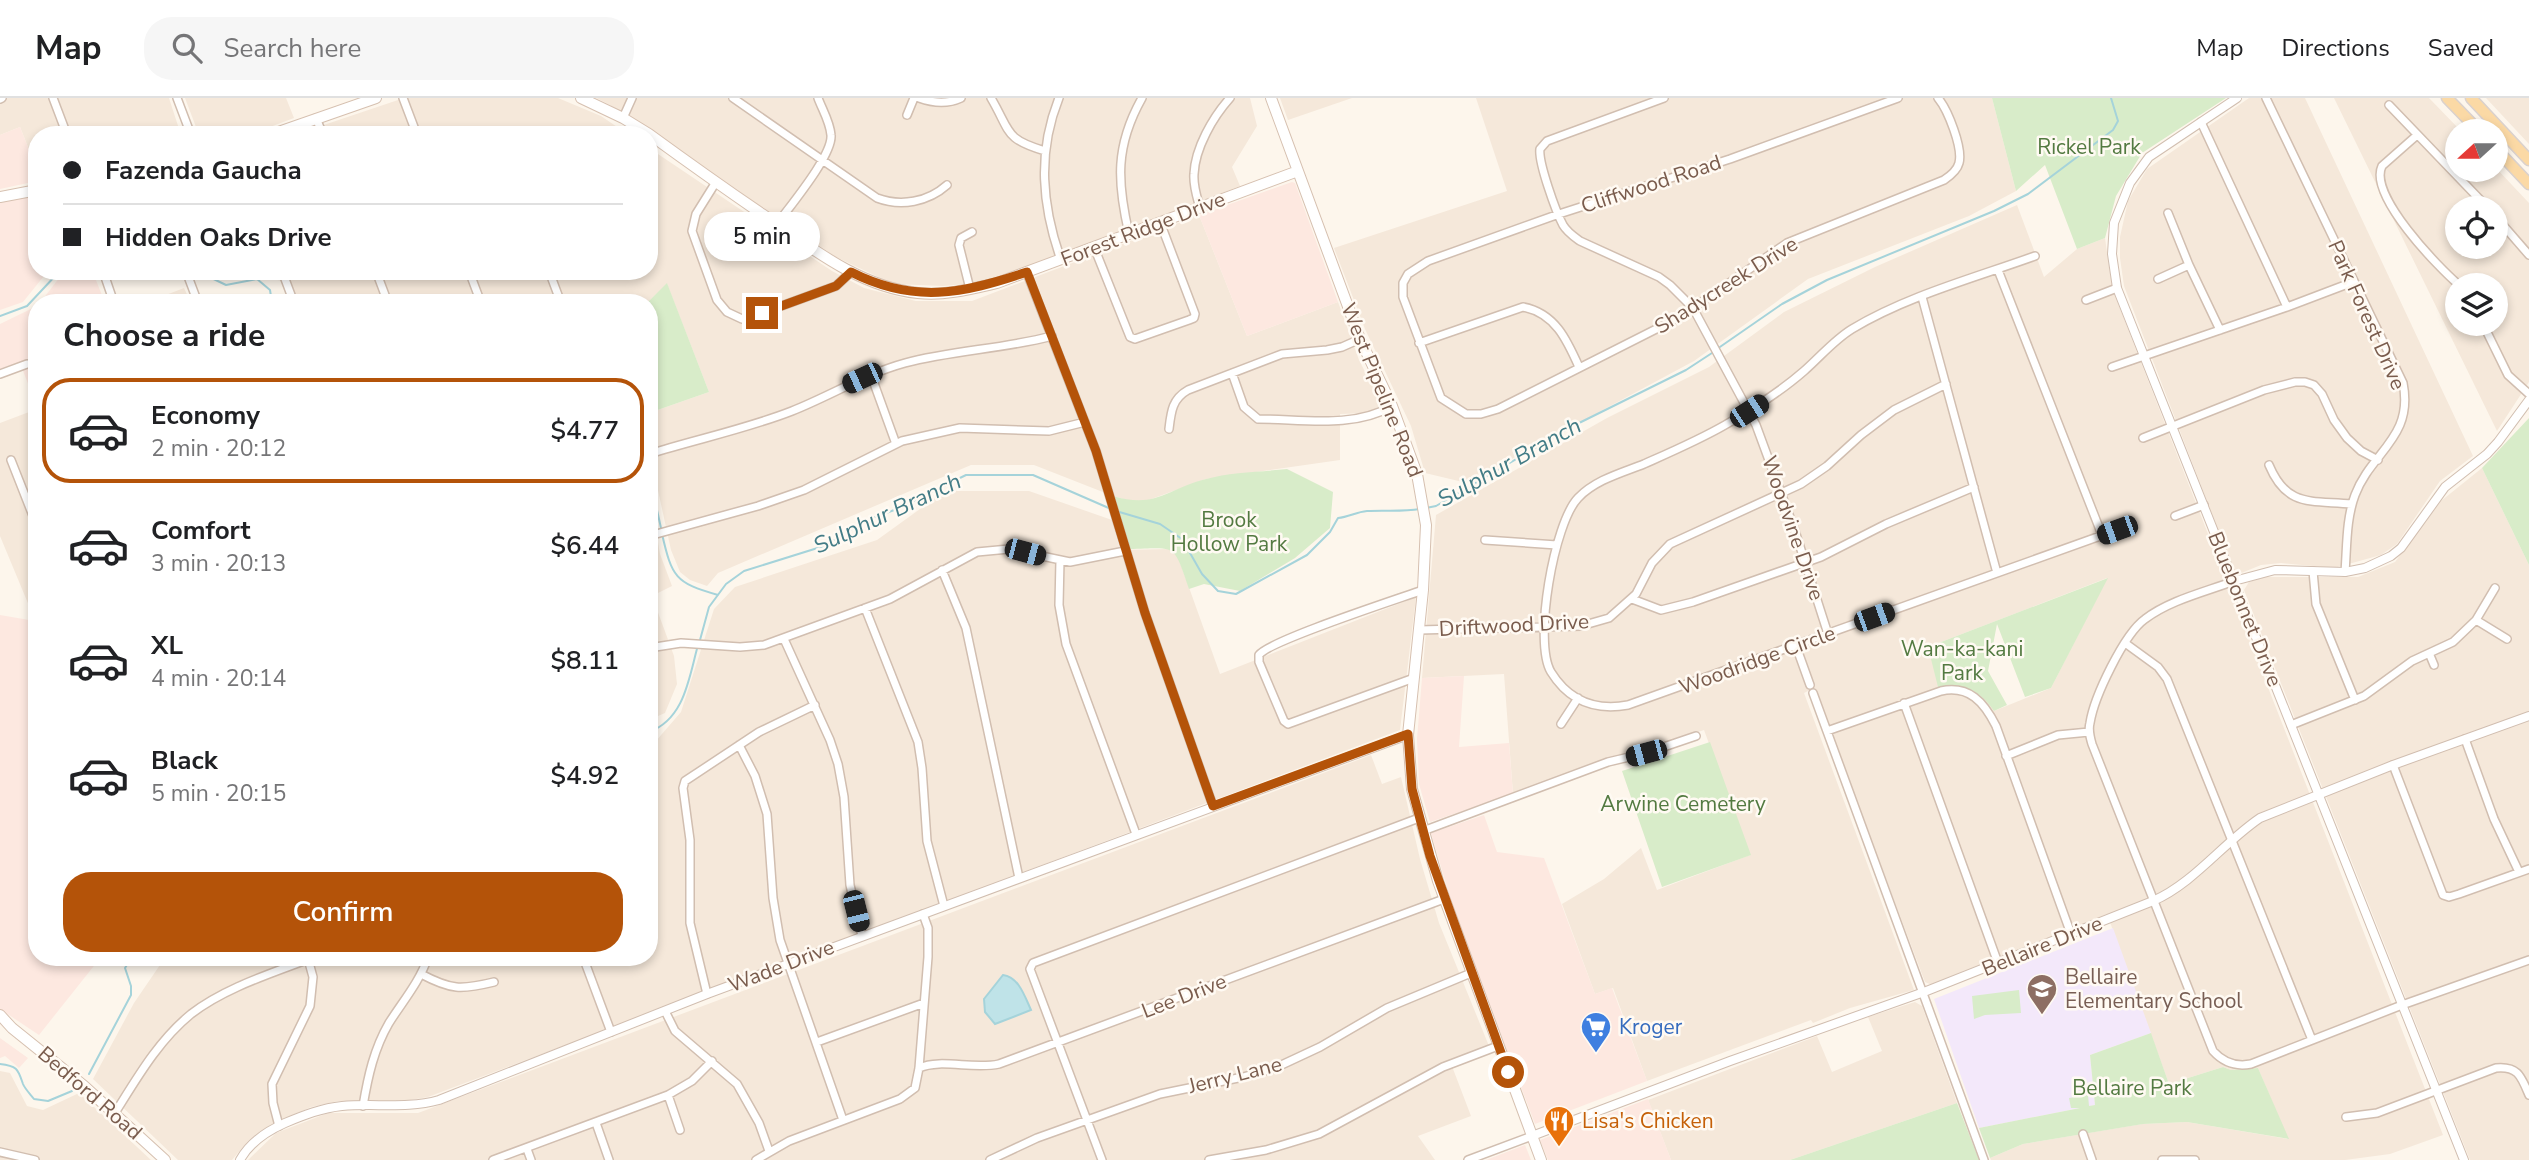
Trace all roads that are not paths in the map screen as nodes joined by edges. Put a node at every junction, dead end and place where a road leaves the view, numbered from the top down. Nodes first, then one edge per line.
1 (53, 98) edge
2 (177, 98) edge
3 (376, 98) edge
4 (403, 98) edge
5 (581, 98) edge
6 (632, 98) edge
7 (733, 98) edge
8 (818, 98) edge
9 (914, 98) edge
10 (919, 98) edge
11 (961, 98) edge
12 (991, 98) edge
13 (1059, 98) edge
14 (1142, 98) edge
15 (1230, 98) edge
16 (1271, 98) edge
17 (1664, 98) edge
18 (1898, 98) edge
19 (1938, 98) edge
20 (2237, 98) edge
21 (2266, 98) edge
22 (2447, 98) edge
23 (2471, 98) edge
24 (2389, 105) dead end
25 (907, 116) dead end
26 (316, 118) junction
27 (623, 118) junction
28 (2467, 119) edge
29 (2201, 122) junction
30 (64, 126) edge
31 (188, 126) edge
32 (294, 126) edge
33 (319, 126) edge
34 (414, 126) edge
35 (635, 126) edge
36 (2416, 136) junction
37 (658, 142) edge
38 (1045, 151) junction
39 (2529, 160) edge
40 (821, 161) junction
41 (2508, 162) edge
42 (1298, 171) junction
43 (716, 182) junction
44 (2529, 184) edge
45 (947, 185) dead end
46 (28, 192) edge
47 (2477, 196) edge
48 (0, 197) edge
49 (1200, 208) junction
50 (2168, 213) dead end
51 (1559, 214) junction
52 (1160, 222) junction
53 (773, 226) junction
54 (2508, 231) edge
55 (972, 232) dead end
56 (1129, 234) junction
57 (1094, 247) junction
58 (2035, 256) dead end
59 (2529, 256) edge
60 (1060, 260) junction
61 (2189, 265) junction
62 (1998, 270) junction
63 (851, 272) junction
64 (1027, 272) junction
65 (2447, 273) edge
66 (2158, 279) dead end
67 (2353, 282) junction
68 (2117, 288) junction
69 (970, 289) junction
70 (1922, 298) junction
71 (2086, 300) dead end
72 (2287, 307) junction
73 (1693, 309) junction
74 (2220, 330) junction
75 (1052, 336) junction
76 (2489, 336) edge
77 (1360, 339) junction
78 (1419, 343) junction
79 (2144, 357) junction
80 (27, 364) dead end
81 (1579, 367) junction
82 (2112, 367) dead end
83 (1232, 373) junction
84 (0, 374) edge
85 (871, 375) junction
86 (1946, 384) junction
87 (2529, 394) edge
88 (2529, 400) edge
89 (1392, 406) junction
90 (1749, 411) junction
91 (1085, 422) junction
92 (2172, 427) junction
93 (1169, 429) dead end
94 (2143, 438) dead end
95 (896, 443) junction
96 (658, 451) edge
97 (11, 460) dead end
98 (2378, 460) junction
99 (2269, 465) dead end
100 (1974, 487) junction
101 (1782, 493) junction
102 (28, 503) edge
103 (2352, 504) junction
104 (2204, 505) junction
105 (2175, 516) dead end
106 (2131, 525) dead end
107 (658, 533) edge
108 (2102, 535) junction
109 (1485, 540) dead end
110 (1557, 545) junction
111 (1125, 551) junction
112 (1060, 560) junction
113 (1805, 562) junction
114 (942, 570) junction
115 (2313, 571) junction
116 (2345, 572) junction
117 (1997, 573) junction
118 (2234, 581) junction
119 (2495, 589) dead end
120 (1423, 590) junction
121 (1632, 599) junction
122 (865, 608) junction
123 (2476, 620) junction
124 (1545, 627) junction
125 (1419, 630) junction
126 (1828, 634) junction
127 (784, 639) junction
128 (2507, 639) dead end
129 (2125, 643) junction
130 (1796, 646) junction
131 (658, 647) edge
132 (2429, 653) junction
133 (2434, 665) dead end
134 (1414, 678) junction
135 (1578, 698) junction
136 (2355, 700) junction
137 (1904, 703) junction
138 (815, 705) junction
139 (2529, 716) edge
140 (1561, 724) dead end
141 (2291, 725) junction
142 (1827, 731) junction
143 (2090, 732) junction
144 (1408, 734) junction
145 (1696, 736) dead end
146 (2465, 739) junction
147 (739, 745) junction
148 (2006, 756) junction
149 (2393, 765) junction
150 (2318, 794) junction
151 (1213, 806) junction
152 (1419, 818) junction
153 (1423, 831) junction
154 (1136, 834) junction
155 (2232, 839) junction
156 (2529, 869) edge
157 (2519, 872) junction
158 (1019, 878) junction
159 (1444, 898) junction
160 (2153, 901) junction
161 (944, 906) junction
162 (923, 914) junction
163 (2071, 934) junction
164 (862, 936) junction
165 (2529, 960) edge
166 (1998, 963) junction
167 (788, 964) junction
168 (291, 966) edge
169 (312, 966) edge
170 (424, 966) edge
171 (586, 966) edge
172 (1471, 973) junction
173 (421, 974) junction
174 (494, 982) dead end
175 (1924, 992) junction
176 (707, 994) junction
177 (924, 1003) junction
178 (2402, 1005) junction
179 (665, 1011) junction
180 (0, 1015) edge
181 (0, 1025) edge
182 (12, 1028) junction
183 (611, 1032) junction
184 (2312, 1040) junction
185 (817, 1042) junction
186 (1058, 1044) junction
187 (1498, 1045) junction
188 (712, 1061) junction
189 (919, 1068) junction
190 (2437, 1090) junction
191 (668, 1095) junction
192 (2529, 1095) edge
193 (363, 1105) junction
194 (115, 1114) junction
195 (2346, 1117) dead end
196 (1086, 1119) junction
197 (843, 1120) junction
198 (596, 1124) junction
199 (279, 1126) junction
200 (680, 1130) dead end
201 (2083, 1134) dead end
202 (1532, 1136) junction
203 (527, 1149) junction
204 (769, 1151) junction
205 (0, 1152) edge
206 (35, 1160) edge
207 (165, 1160) edge
208 (240, 1160) edge
209 (493, 1160) edge
210 (531, 1160) edge
211 (608, 1160) edge
212 (755, 1160) edge
213 (990, 1160) edge
214 (1101, 1160) edge
215 (1209, 1160) edge
216 (1468, 1160) edge
217 (1541, 1160) edge
218 (1984, 1160) edge
219 (2092, 1160) edge
220 (2162, 1160) edge
221 (2195, 1160) edge
222 (2464, 1160) edge

1 - 30 street
2 - 31 street
3 - 26 main road
4 - 34 street
5 - 27 main road, Forest Ridge Drive
6 - 27 street
7 - 40 street
8 - 40 street
9 - 25 street
10 - 11 street
12 - 38 street
13 - 38 street
14 - 56 street
15 - 49 street
16 - 42 main road, West Pipeline Road
17 - 51 street, Woodvine Drive
18 - 51 street, Cliffwood Road
19 - 73 street, Shadycreek Drive
20 - 29 street, Bluebonnet Drive
21 - 67 street, Park Forest Drive
22 - 28 main road
23 - 39 main road
24 - 36 street
26 - 32 main road
26 - 33 street
27 - 35 main road, Forest Ridge Drive
29 - 68 street, Bluebonnet Drive
29 - 72 street
36 - 47 street
36 - 65 street
37 - 43 main road, Forest Ridge Drive
38 - 60 street
40 - 45 street
40 - 53 street
41 - 44 main road
42 - 49 main road, Forest Ridge Drive
42 - 77 main road, West Pipeline Road
43 - 53 main road, Forest Ridge Drive
43 - 63 street
46 - 48 main road
49 - 52 main road, Forest Ridge Drive
50 - 61 street
51 - 73 street, Woodvine Drive
51 - 78 street, Cliffwood Road
52 - 56 main road, Forest Ridge Drive
52 - 57 street
53 - 63 main road, Forest Ridge Drive
54 - 59 street
55 - 69 street
56 - 57 main road, Forest Ridge Drive
57 - 60 main road, Forest Ridge Drive
58 - 62 street, Woodridge Circle
60 - 64 main road, Forest Ridge Drive
61 - 66 street
61 - 74 street
62 - 70 street, Woodridge Circle
62 - 108 street
63 - 69 main road, Forest Ridge Drive
64 - 69 main road, Forest Ridge Drive
64 - 75 street
67 - 72 street
67 - 98 street, Park Forest Drive
68 - 71 street
68 - 79 street, Bluebonnet Drive
70 - 86 street
70 - 90 street, Woodridge Circle
72 - 74 street
73 - 81 street, Shadycreek Drive
73 - 90 street, Woodvine Drive
74 - 79 street
75 - 85 street
75 - 91 street
76 - 87 street
77 - 83 street
77 - 89 main road, West Pipeline Road
78 - 81 street
78 - 81 street, Shadycreek Drive
79 - 82 street
79 - 92 street, Bluebonnet Drive
80 - 84 street
83 - 89 street
83 - 93 street
85 - 95 street
85 - 96 street
86 - 100 street
86 - 101 street, Driftwood Drive
88 - 116 street
89 - 120 main road, West Pipeline Road
90 - 101 street, Woodvine Drive
90 - 110 street, Woodridge Circle
91 - 95 street
91 - 111 street
92 - 94 street
92 - 98 street
92 - 104 street, Bluebonnet Drive
95 - 107 street
97 - 102 street
98 - 103 street, Park Forest Drive
99 - 103 street
100 - 113 street
100 - 117 street
101 - 113 street, Woodvine Drive
101 - 121 street, Driftwood Drive
103 - 116 street, Park Forest Drive
104 - 105 street
104 - 118 street, Bluebonnet Drive
106 - 108 street, Woodridge Circle
108 - 117 street, Woodridge Circle
109 - 110 street
110 - 124 street, Woodridge Circle
111 - 112 street
111 - 151 street
112 - 114 street
112 - 154 street
113 - 121 street
113 - 126 street, Woodvine Drive
114 - 122 street
114 - 158 street
115 - 116 street
115 - 118 street
115 - 136 street
117 - 126 street, Woodridge Circle
118 - 129 street
118 - 141 street, Bluebonnet Drive
119 - 123 street
120 - 125 main road, West Pipeline Road
120 - 134 street
121 - 124 street, Driftwood Drive
122 - 127 street
122 - 161 street
123 - 128 street
123 - 132 street
124 - 125 street, Driftwood Drive
124 - 135 street, Woodridge Circle
125 - 134 main road, West Pipeline Road
126 - 130 street, Woodridge Circle
127 - 131 street
127 - 138 street
129 - 143 street
129 - 155 street
130 - 135 street, Woodridge Circle
130 - 142 street
132 - 133 street
132 - 136 street
134 - 144 main road, West Pipeline Road
135 - 140 street
136 - 141 street
137 - 142 street
137 - 148 street
137 - 166 street
138 - 147 street
138 - 164 street
139 - 146 street, Bellaire Drive
141 - 150 street, Bluebonnet Drive
142 - 175 street
143 - 148 street
143 - 160 street
144 - 151 street, Wade Drive
144 - 152 main road, West Pipeline Road
145 - 153 street
146 - 149 street, Bellaire Drive
146 - 157 street
147 - 167 street
147 - 176 street
148 - 163 street
149 - 150 street, Bellaire Drive
149 - 157 street
150 - 155 street, Bellaire Drive
150 - 178 street, Bluebonnet Drive
151 - 154 street, Wade Drive
152 - 153 main road, West Pipeline Road
152 - 186 street
153 - 159 main road, West Pipeline Road
154 - 158 street, Wade Drive
155 - 160 street, Bellaire Drive
155 - 184 street
156 - 157 street
158 - 161 street, Wade Drive
159 - 172 main road, West Pipeline Road
159 - 186 street, Lee Drive
160 - 163 street, Bellaire Drive
160 - 184 street
161 - 162 street, Wade Drive
162 - 164 street, Wade Drive
162 - 177 street
163 - 166 street, Bellaire Drive
164 - 167 street, Wade Drive
165 - 178 street
166 - 175 street, Bellaire Drive
167 - 176 street, Wade Drive
167 - 185 street
168 - 194 street
169 - 199 street
170 - 173 street
171 - 183 street
172 - 187 main road, West Pipeline Road
172 - 196 street, Jerry Lane
173 - 174 street
173 - 193 street
175 - 202 street, Bellaire Drive
175 - 218 street
176 - 179 street, Wade Drive
177 - 185 street
177 - 189 street
178 - 184 street
178 - 190 street, Bluebonnet Drive
179 - 183 street, Wade Drive
179 - 188 street
180 - 182 main road, Bedford Road
181 - 182 main road, Bedford Road
182 - 194 main road, Bedford Road
183 - 193 street, Wade Drive
185 - 197 street
186 - 189 street, Lee Drive
186 - 196 street
187 - 202 main road, West Pipeline Road
187 - 215 street
188 - 191 street
188 - 204 street
189 - 197 street
190 - 192 street
190 - 195 street
190 - 222 street, Bluebonnet Drive
191 - 198 street
191 - 200 street
193 - 199 street, Wade Drive
194 - 207 main road, Bedford Road
196 - 213 street, Jerry Lane
196 - 214 street
197 - 204 street
198 - 203 street
198 - 211 street
199 - 208 street, Wade Drive
201 - 219 street
202 - 216 street
202 - 217 main road, West Pipeline Road
203 - 209 street
203 - 210 street
204 - 212 street
205 - 206 street
220 - 221 street

